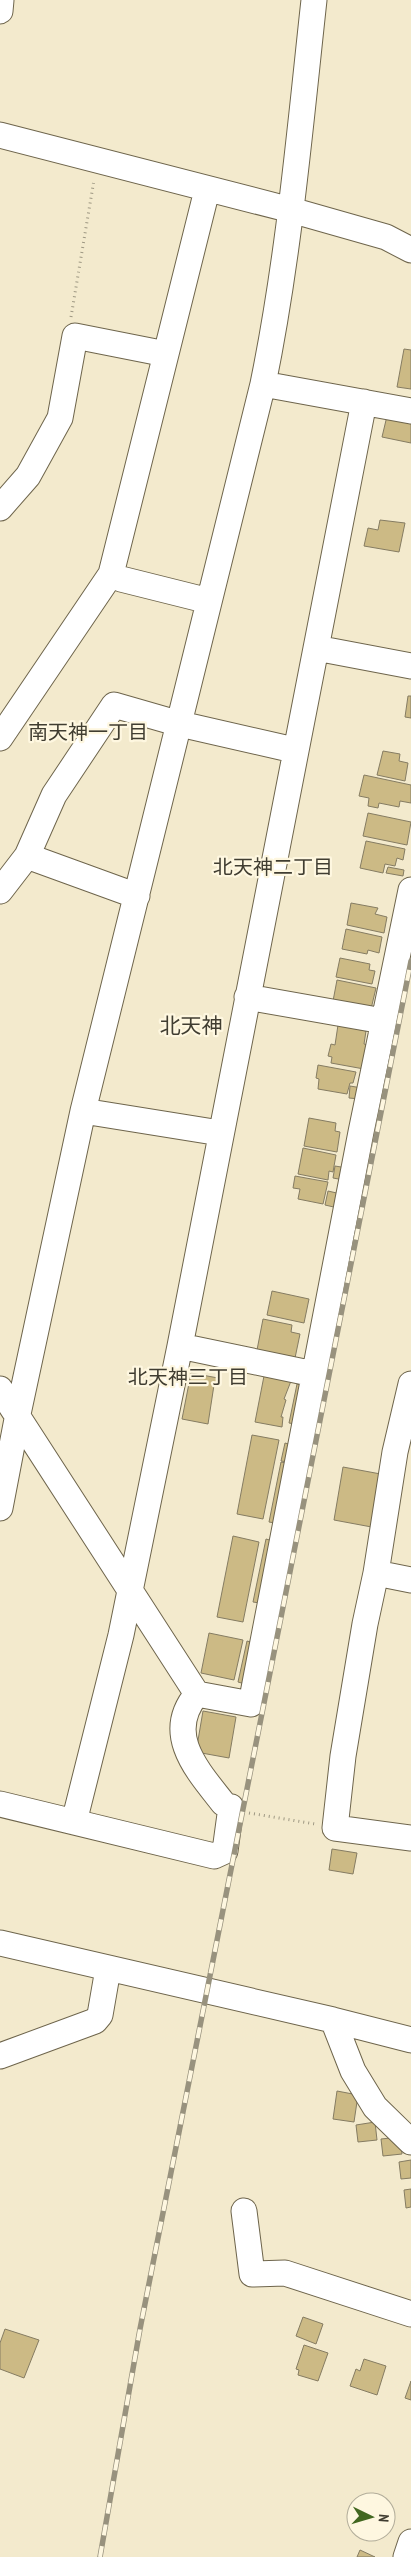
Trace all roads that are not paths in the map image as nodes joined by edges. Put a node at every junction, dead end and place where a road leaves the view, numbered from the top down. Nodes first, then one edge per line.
1 (1, 0) edge
2 (314, 0) edge
3 (0, 10) edge
4 (0, 135) edge
5 (207, 190) junction
6 (290, 210) junction
7 (411, 250) edge
8 (166, 354) junction
9 (264, 384) junction
10 (364, 402) junction
11 (411, 411) edge
12 (0, 508) edge
13 (111, 574) junction
14 (209, 601) junction
15 (316, 648) junction
16 (411, 666) edge
17 (180, 724) junction
18 (0, 738) edge
19 (294, 750) junction
20 (27, 856) junction
21 (411, 890) edge
22 (0, 891) edge
23 (137, 896) junction
24 (247, 998) junction
25 (383, 1021) junction
26 (83, 1111) junction
27 (220, 1133) junction
28 (180, 1346) junction
29 (314, 1374) junction
30 (411, 1384) edge
31 (0, 1389) edge
32 (18, 1414) junction
33 (0, 1505) edge
34 (376, 1573) junction
35 (411, 1580) edge
36 (130, 1588) junction
37 (197, 1694) junction
38 (0, 1804) edge
39 (74, 1822) junction
40 (411, 1838) edge
41 (0, 1943) edge
42 (108, 1969) junction
43 (333, 2020) junction
44 (411, 2040) edge
45 (0, 2056) edge
46 (411, 2142) edge
47 (244, 2211) dead end
48 (411, 2314) edge
49 (411, 2542) edge
50 (406, 2557) edge

1 - 3 street
2 - 6 street
4 - 5 street
5 - 6 street
5 - 8 street
6 - 7 street
6 - 9 street
8 - 12 street
8 - 13 street
9 - 10 street
9 - 14 street
10 - 11 street
10 - 15 street
13 - 14 street
13 - 18 street
14 - 17 street
15 - 16 street
15 - 19 street
17 - 19 street
17 - 20 street
17 - 23 street
19 - 24 street
20 - 22 street
20 - 23 street
21 - 25 street
23 - 26 street
24 - 25 street
24 - 27 street
25 - 29 street
26 - 27 street
26 - 32 street
27 - 28 street
28 - 29 street
28 - 36 street
29 - 37 street
30 - 34 street
31 - 32 street
32 - 33 street
32 - 36 street
34 - 35 street
34 - 40 street
36 - 37 street
36 - 39 street
37 - 39 street
38 - 39 street
41 - 42 street
42 - 43 street
42 - 45 street
43 - 44 street
43 - 46 street
47 - 48 street
49 - 50 street

